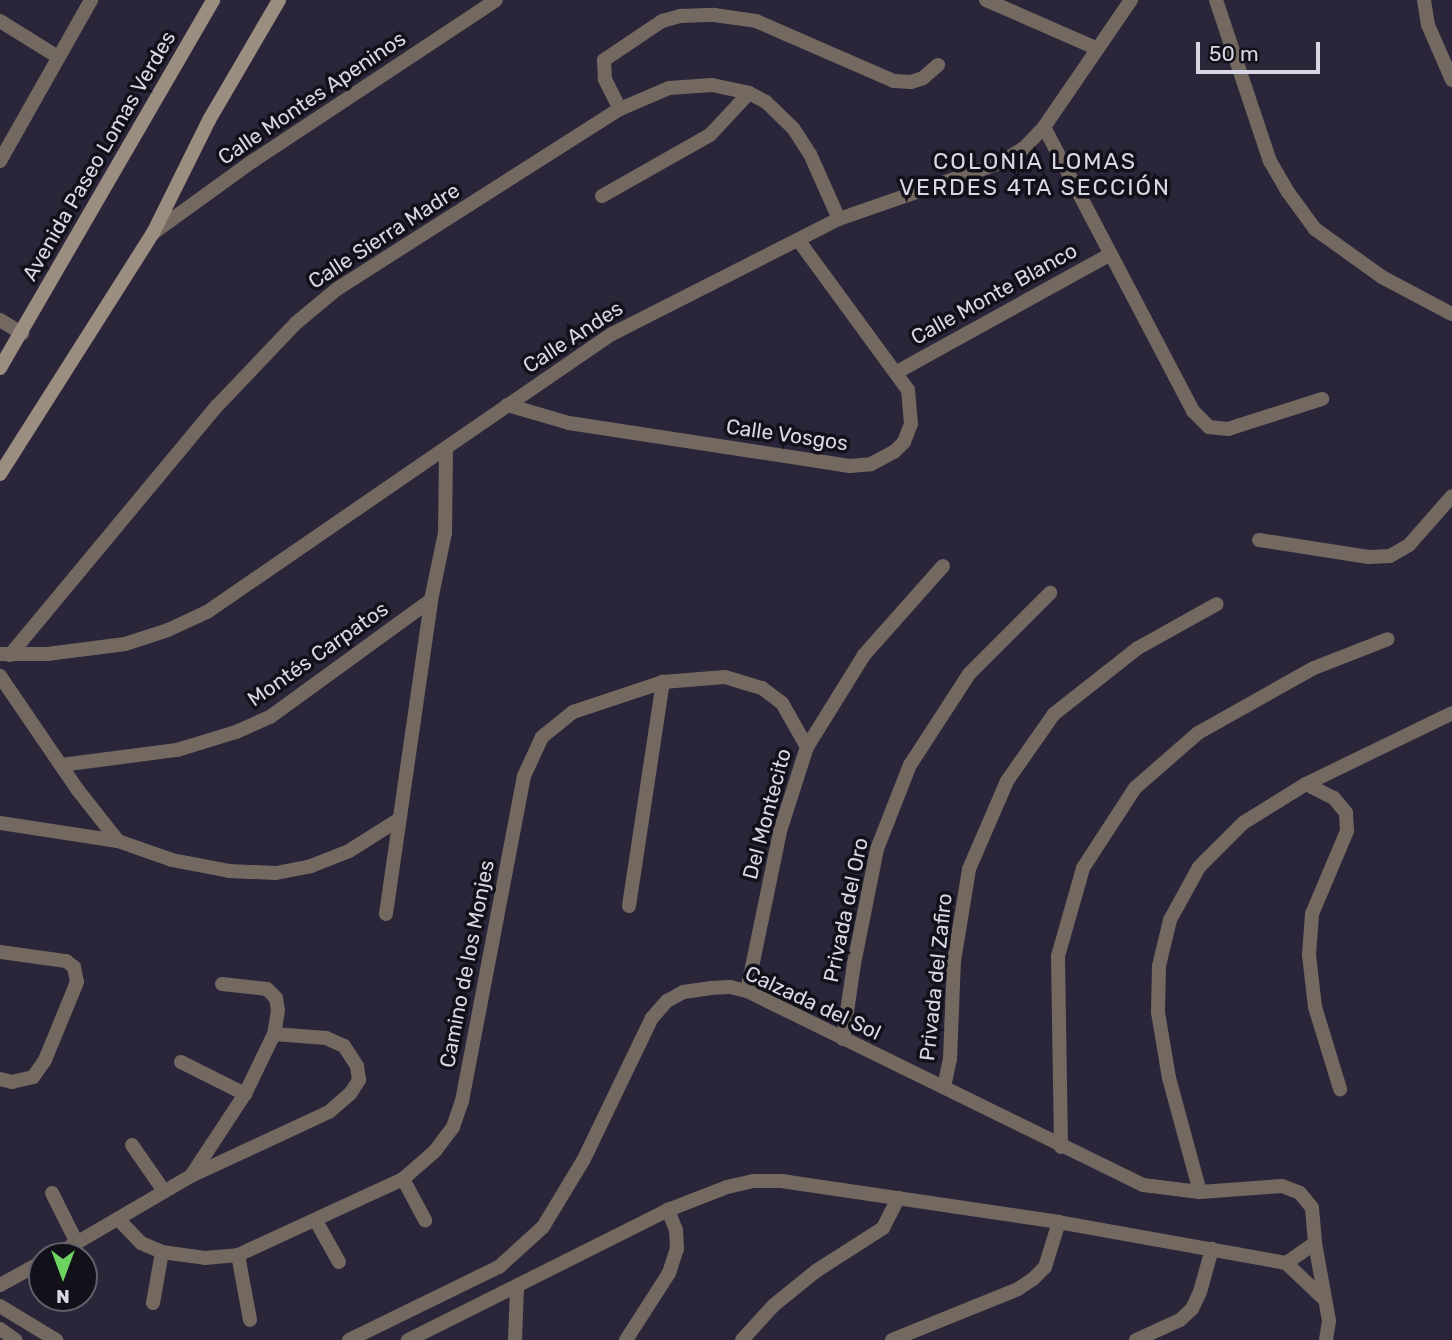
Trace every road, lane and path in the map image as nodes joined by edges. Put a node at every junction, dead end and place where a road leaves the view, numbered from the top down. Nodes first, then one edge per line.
1 (91, 0) edge
2 (213, 0) edge
3 (279, 0) edge
4 (496, 0) edge
5 (986, 0) edge
6 (1131, 0) edge
7 (1216, 0) edge
8 (1424, 0) edge
9 (0, 21) edge
10 (1096, 48) junction
11 (58, 57) junction
12 (938, 65) dead end
13 (1452, 80) edge
14 (749, 93) junction
15 (620, 109) junction
16 (1044, 127) junction
17 (0, 161) edge
18 (602, 196) dead end
19 (839, 219) junction
20 (153, 233) junction
21 (799, 241) junction
22 (1111, 254) junction
23 (1452, 314) edge
24 (0, 320) edge
25 (22, 333) junction
26 (0, 368) edge
27 (897, 372) junction
28 (1322, 399) dead end
29 (507, 405) junction
30 (446, 450) junction
31 (0, 474) edge
32 (1452, 496) edge
33 (1259, 540) dead end
34 (943, 566) dead end
35 (1050, 593) dead end
36 (431, 600) junction
37 (1217, 604) dead end
38 (1388, 639) dead end
39 (5, 655) edge
40 (0, 676) edge
41 (663, 681) junction
42 (1452, 713) edge
43 (807, 747) junction
44 (61, 765) junction
45 (1306, 784) junction
46 (398, 820) junction
47 (0, 823) edge
48 (118, 841) junction
49 (629, 906) dead end
50 (386, 914) dead end
51 (0, 953) edge
52 (222, 984) dead end
53 (747, 991) junction
54 (274, 1034) junction
55 (843, 1039) junction
56 (181, 1062) dead end
57 (0, 1079) edge
58 (944, 1087) junction
59 (1340, 1089) dead end
60 (245, 1094) junction
61 (132, 1145) dead end
62 (1061, 1147) junction
63 (191, 1176) junction
64 (403, 1179) junction
65 (164, 1191) junction
66 (51, 1192) dead end
67 (1200, 1192) junction
68 (898, 1198) junction
69 (668, 1210) junction
70 (119, 1220) junction
71 (425, 1220) dead end
72 (316, 1221) junction
73 (1059, 1222) junction
74 (76, 1242) edge
75 (79, 1242) edge
76 (1315, 1243) junction
77 (1212, 1249) junction
78 (162, 1252) junction
79 (238, 1255) junction
80 (339, 1262) dead end
81 (1286, 1264) junction
82 (28, 1270) edge
83 (0, 1285) edge
84 (517, 1287) junction
85 (1323, 1298) junction
86 (153, 1303) dead end
87 (0, 1307) edge
88 (250, 1320) dead end
89 (0, 1329) edge
90 (16, 1340) edge
91 (56, 1340) edge
92 (349, 1340) edge
93 (408, 1340) edge
94 (515, 1340) edge
95 (626, 1340) edge
96 (742, 1340) edge
97 (892, 1340) edge
98 (1136, 1340) edge
99 (1326, 1340) edge

1 - 11 street
2 - 25 main road, Avenida Paseo Lomas Verdes
3 - 20 main road
4 - 20 street, Calle Montes Apeninos
5 - 10 street
6 - 10 street, Calle Andes
7 - 23 street
8 - 13 street
9 - 11 street
10 - 16 street, Calle Andes
11 - 17 street
12 - 15 street
14 - 15 street, Calle Sierra Madre
14 - 18 street
14 - 19 street, Calle Sierra Madre
15 - 39 street, Calle Sierra Madre
16 - 19 street, Calle Andes
16 - 22 street
19 - 21 street, Calle Andes
20 - 31 main road
21 - 27 street, Calle Vosgos
21 - 29 street, Calle Andes
22 - 27 street, Calle Monte Blanco
22 - 28 street
24 - 25 street
25 - 26 main road, Avenida Paseo Lomas Verdes
27 - 29 street, Calle Vosgos
29 - 30 street, Calle Andes
30 - 36 street
30 - 39 street, Calle Andes
32 - 33 street
34 - 43 street, Del Montecito
35 - 55 street, Privada del Oro
36 - 44 street, Montés Carpatos
36 - 46 street
37 - 58 street, Privada del Zafiro
38 - 62 street
40 - 44 street
41 - 43 street, Camino de los Monjes
41 - 49 street
41 - 64 street, Camino de los Monjes
42 - 45 street
43 - 53 street, Del Montecito
44 - 48 street
45 - 59 street
45 - 67 street
46 - 48 street
46 - 50 street
47 - 48 street
51 - 57 street
52 - 54 street
53 - 55 street, Calzada del Sol
53 - 92 street, Calzada del Sol
54 - 60 street
54 - 63 street
55 - 58 street, Calzada del Sol
56 - 60 street
58 - 62 street, Calzada del Sol
60 - 63 street
61 - 65 street
62 - 67 street, Calzada del Sol
63 - 65 street
64 - 71 street
64 - 72 street, Camino de los Monjes
65 - 70 street
66 - 74 street
67 - 76 street, Calzada del Sol
68 - 69 street
68 - 73 street
68 - 96 street
69 - 84 street
69 - 95 street
70 - 75 street
70 - 78 street, Camino de los Monjes
72 - 79 street, Camino de los Monjes
72 - 80 street
73 - 77 street
73 - 97 street
76 - 81 street
76 - 85 street, Calzada del Sol
77 - 81 street
77 - 98 street
78 - 79 street, Camino de los Monjes
78 - 86 street
79 - 88 street
81 - 85 street
82 - 83 street
84 - 93 street
84 - 94 street
85 - 99 street, Calzada del Sol
87 - 91 street
89 - 90 street

